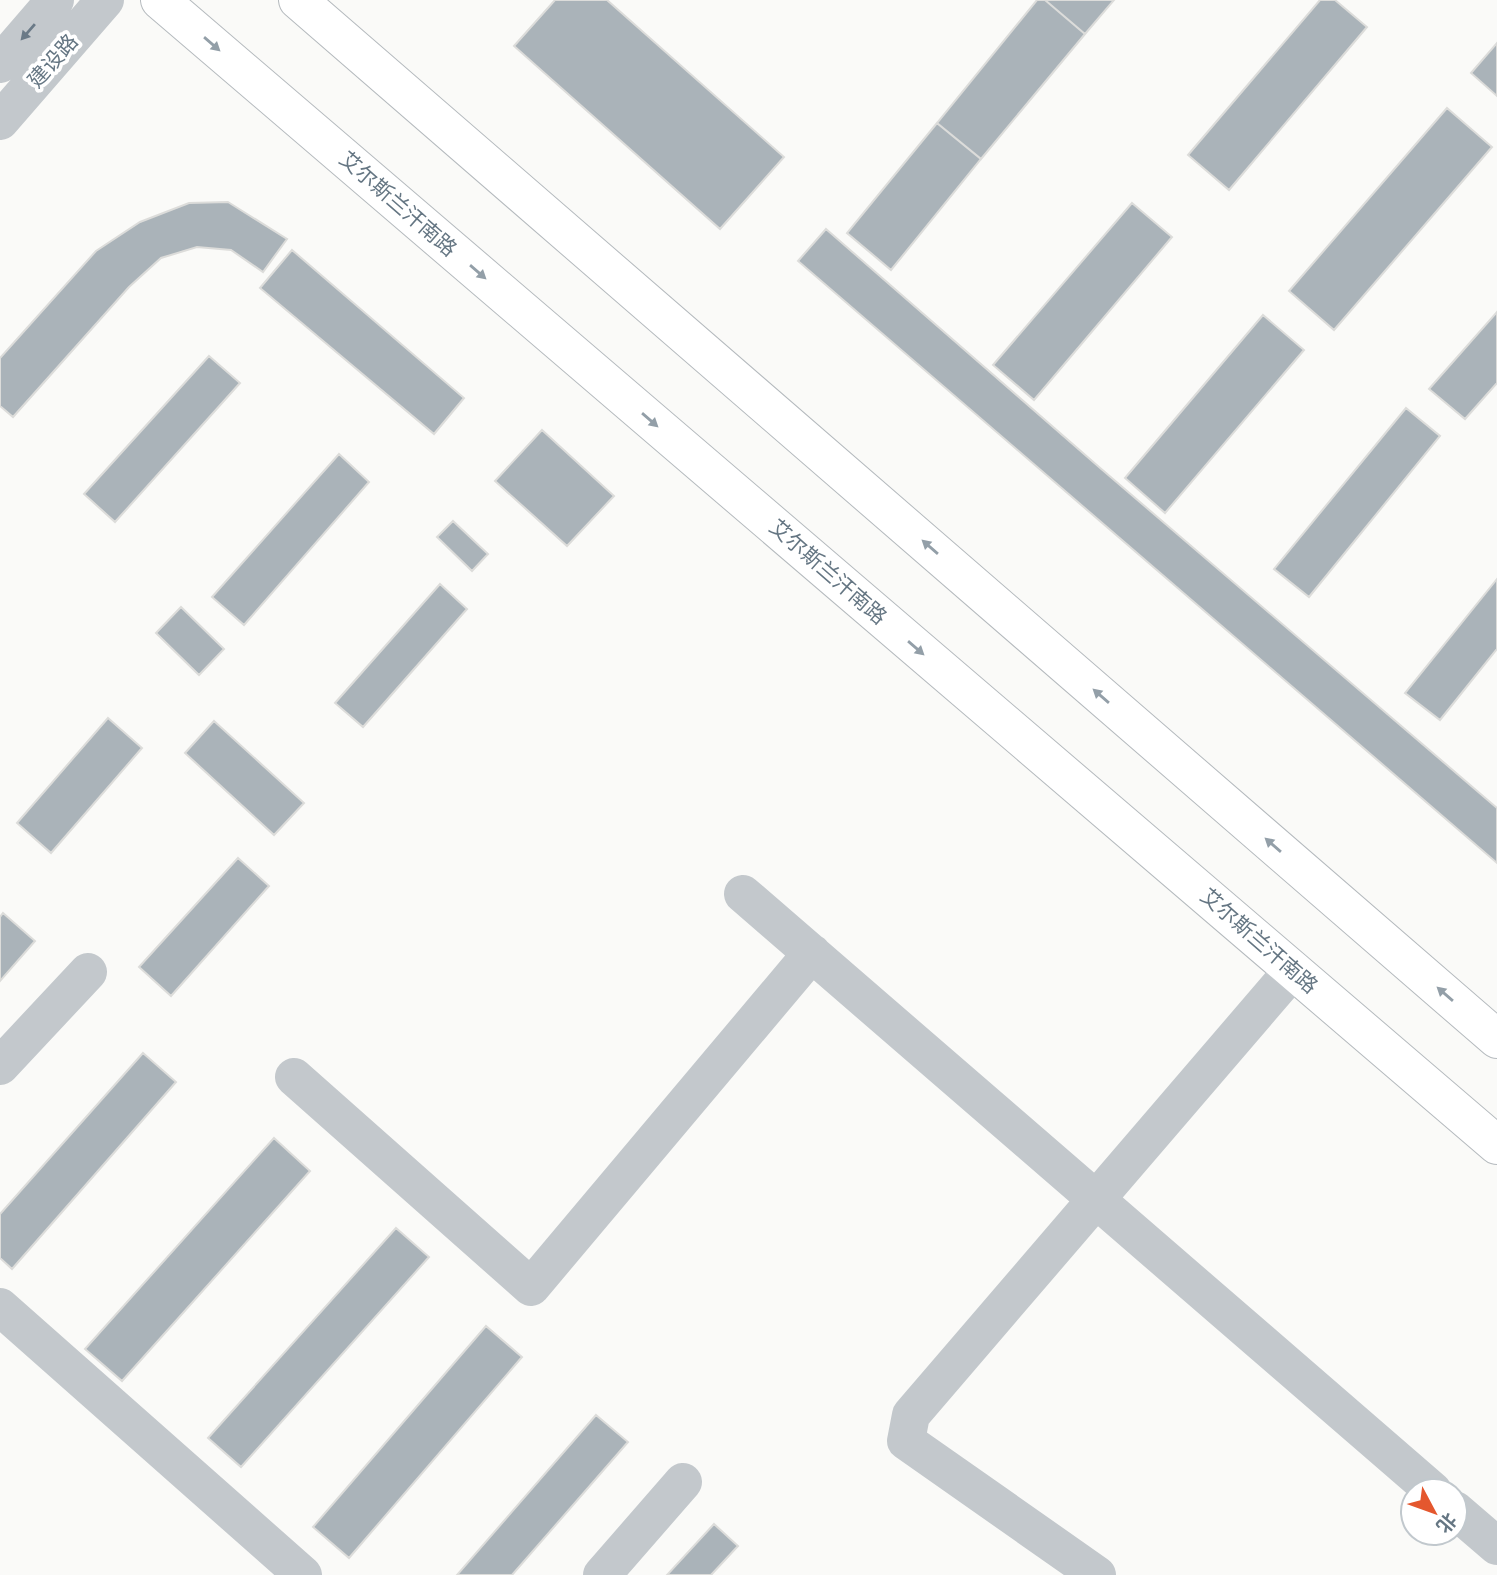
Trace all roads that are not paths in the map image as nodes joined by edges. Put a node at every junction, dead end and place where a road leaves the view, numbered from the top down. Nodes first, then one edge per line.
1 (55, 0) edge
2 (105, 0) edge
3 (160, 0) edge
4 (298, 0) edge
5 (0, 64) edge
6 (0, 121) edge
7 (743, 894) dead end
8 (812, 953) junction
9 (1293, 970) junction
10 (88, 972) dead end
11 (1497, 1039) edge
12 (0, 1066) edge
13 (294, 1077) dead end
14 (1497, 1145) edge
15 (1096, 1199) junction
16 (0, 1307) edge
17 (1417, 1477) edge
18 (683, 1482) dead end
19 (1469, 1522) edge
20 (1497, 1546) edge
21 (303, 1575) edge
22 (601, 1575) edge
23 (1097, 1575) edge

1 -> 5 street, 建设路
2 - 6 street, 建设路
3 -> 9 main road, 艾尔斯兰汗南路
11 -> 4 main road
7 - 8 street
8 - 13 street
8 - 15 street
9 - 14 main road, 艾尔斯兰汗南路
9 - 15 street
10 - 12 street
15 - 17 street
15 - 23 street
16 - 21 street
18 - 22 street
19 - 20 street

